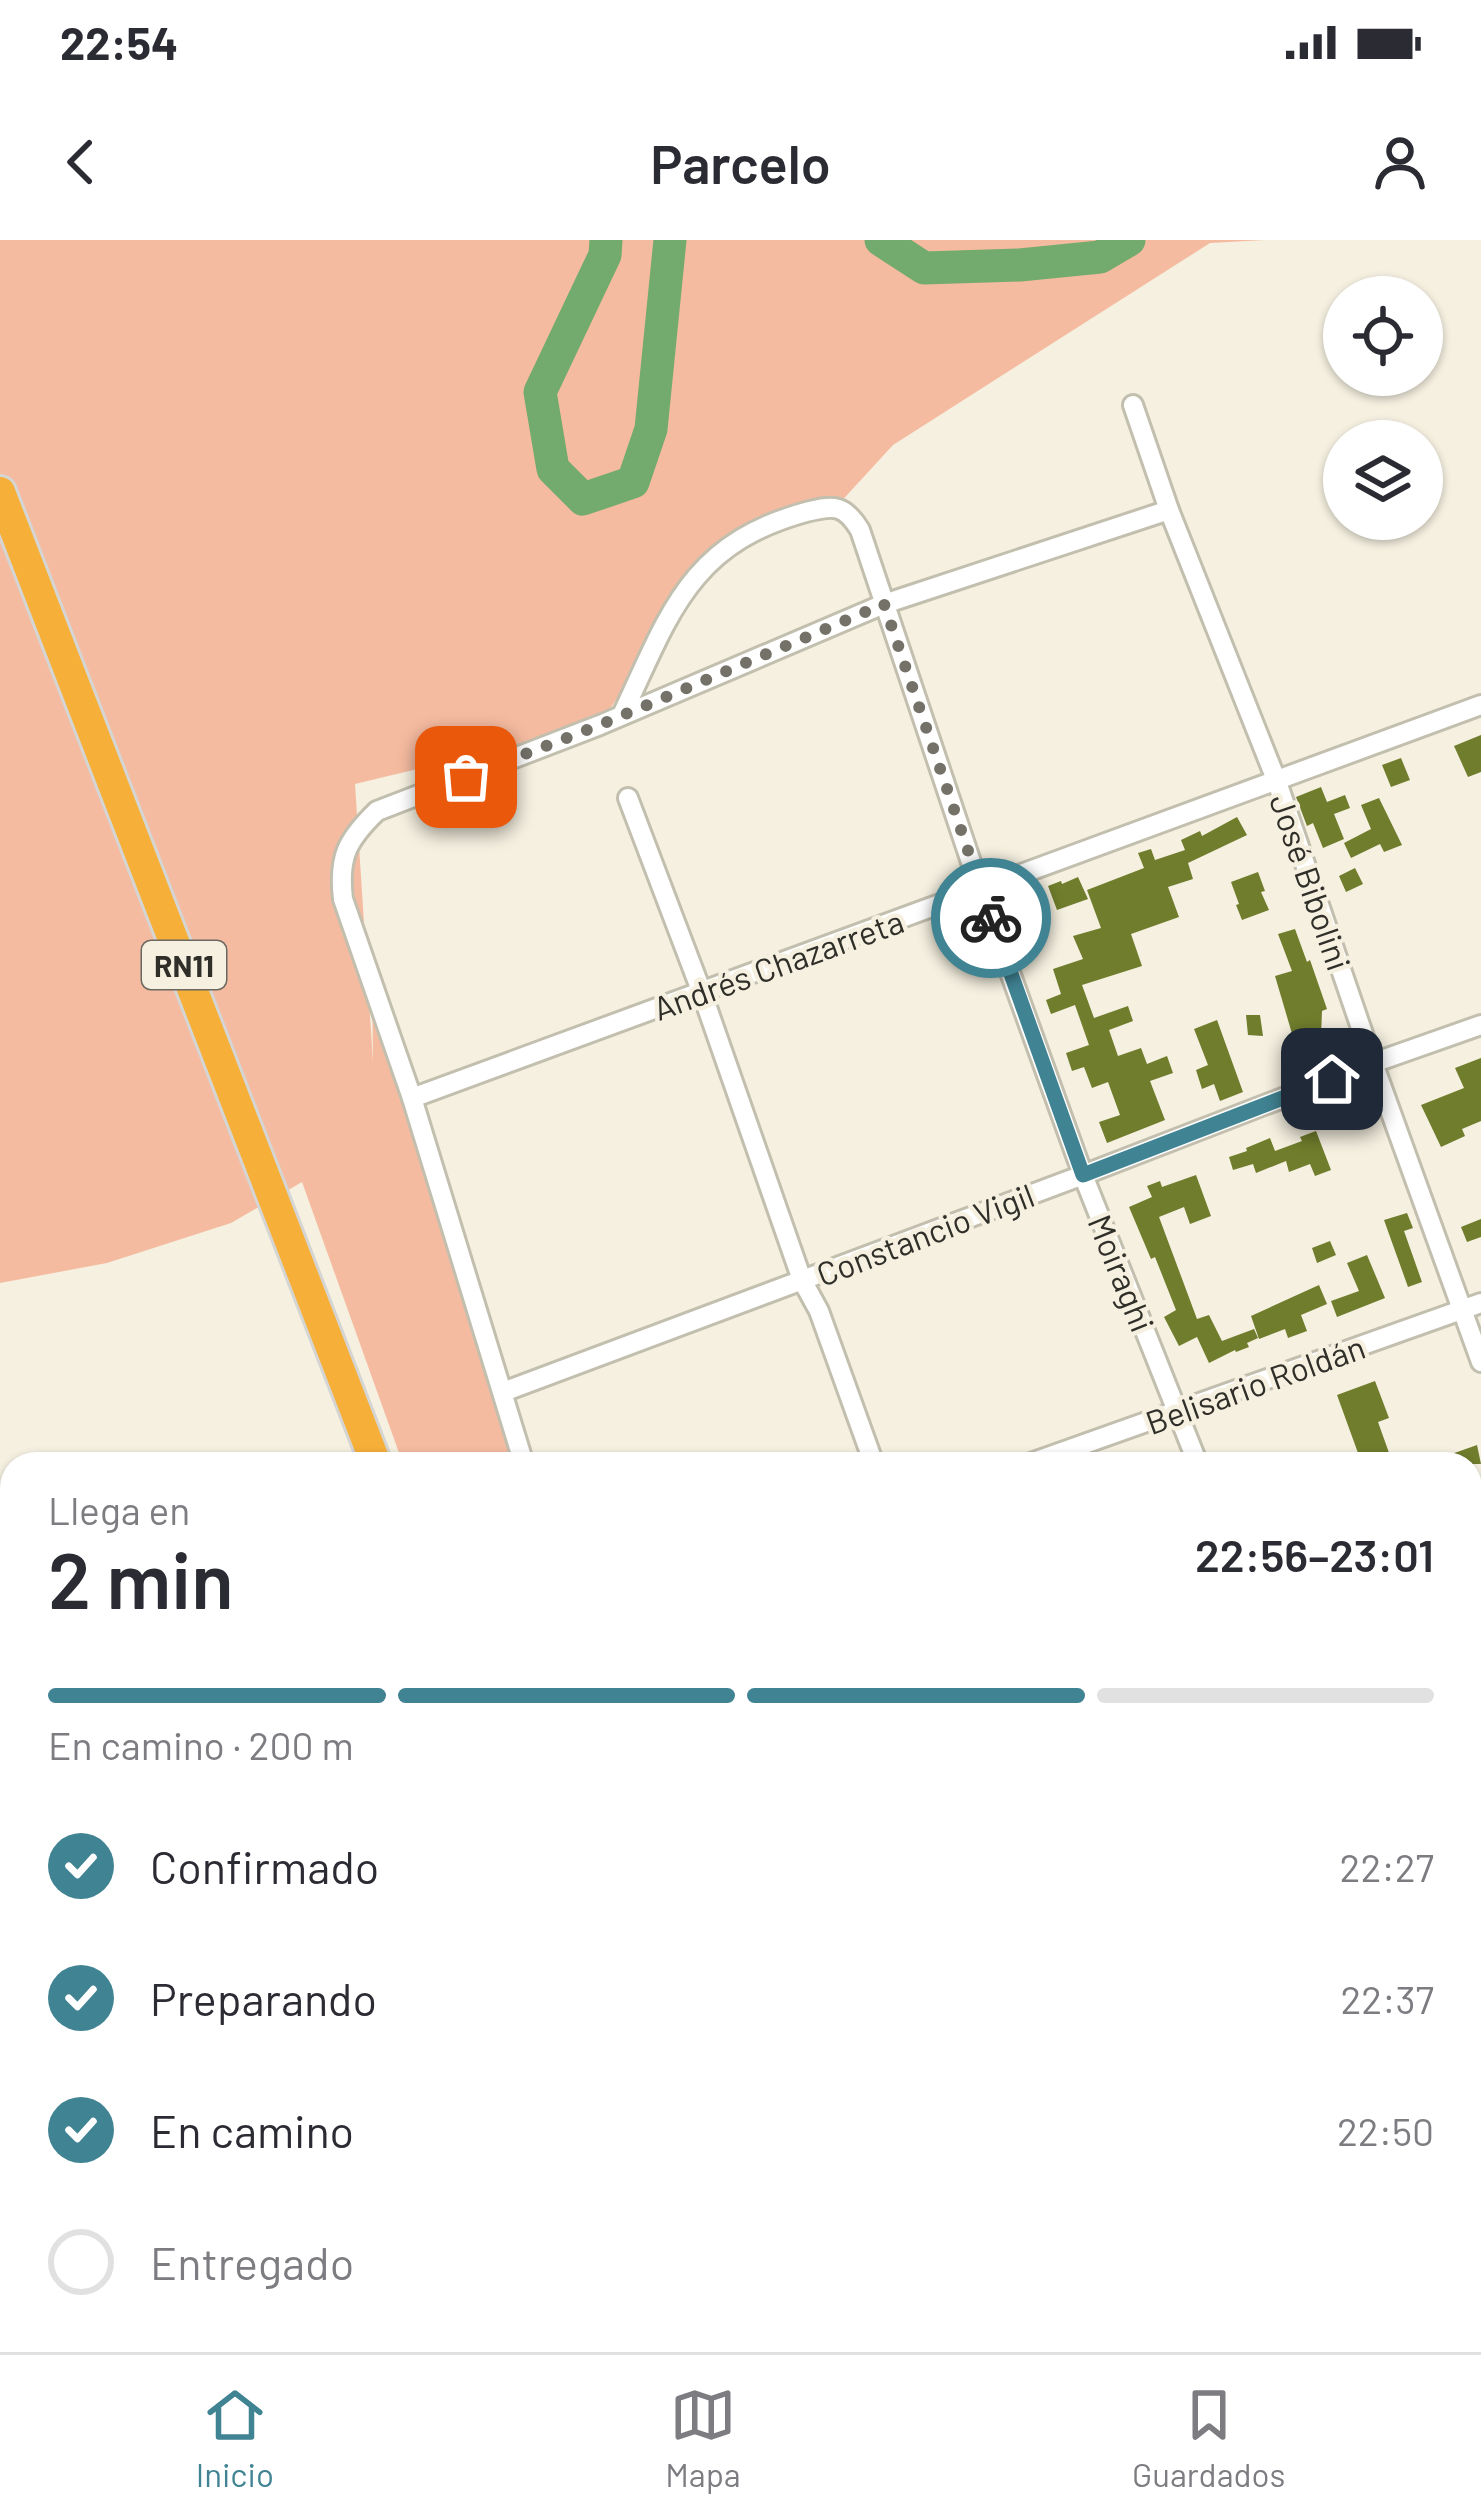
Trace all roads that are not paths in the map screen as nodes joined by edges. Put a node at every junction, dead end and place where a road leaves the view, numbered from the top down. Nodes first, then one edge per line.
1 (1133, 405) dead end
2 (0, 492) edge
3 (1169, 510) junction
4 (884, 604) junction
5 (1481, 705) edge
6 (622, 715) junction
7 (1277, 782) junction
8 (628, 798) dead end
9 (980, 889) junction
10 (702, 994) junction
11 (1481, 1024) edge
12 (1373, 1063) junction
13 (412, 1098) junction
14 (1083, 1175) junction
15 (802, 1280) junction
16 (1472, 1307) edge
17 (1481, 1362) edge
18 (503, 1392) junction
19 (1178, 1411) junction
20 (371, 1452) edge
21 (520, 1452) edge
22 (870, 1452) edge
23 (1062, 1452) edge
24 (1193, 1452) edge

1 - 3 street, José Bibolini
2 - 20 highway, RN11
3 - 4 street
3 - 7 street, José Bibolini
4 - 6 street
4 - 6 street, Moiraghi
4 - 9 street, Moiraghi
5 - 7 street, Andrés Chazarreta
6 - 13 street
7 - 9 street, Andrés Chazarreta
7 - 12 street, José Bibolini
8 - 10 street
9 - 10 street, Andrés Chazarreta
9 - 14 street, Moiraghi
10 - 13 street, Andrés Chazarreta
10 - 15 street
11 - 12 street, Constancio Vigil
12 - 14 street, Constancio Vigil
12 - 16 street, José Bibolini
13 - 18 street
14 - 15 street, Constancio Vigil
14 - 19 street, Moiraghi
15 - 18 street, Constancio Vigil
15 - 22 street
16 - 17 street, José Bibolini
16 - 19 street, Belisario Roldán
18 - 21 street
19 - 23 street, Belisario Roldán
19 - 24 street, Moiraghi

